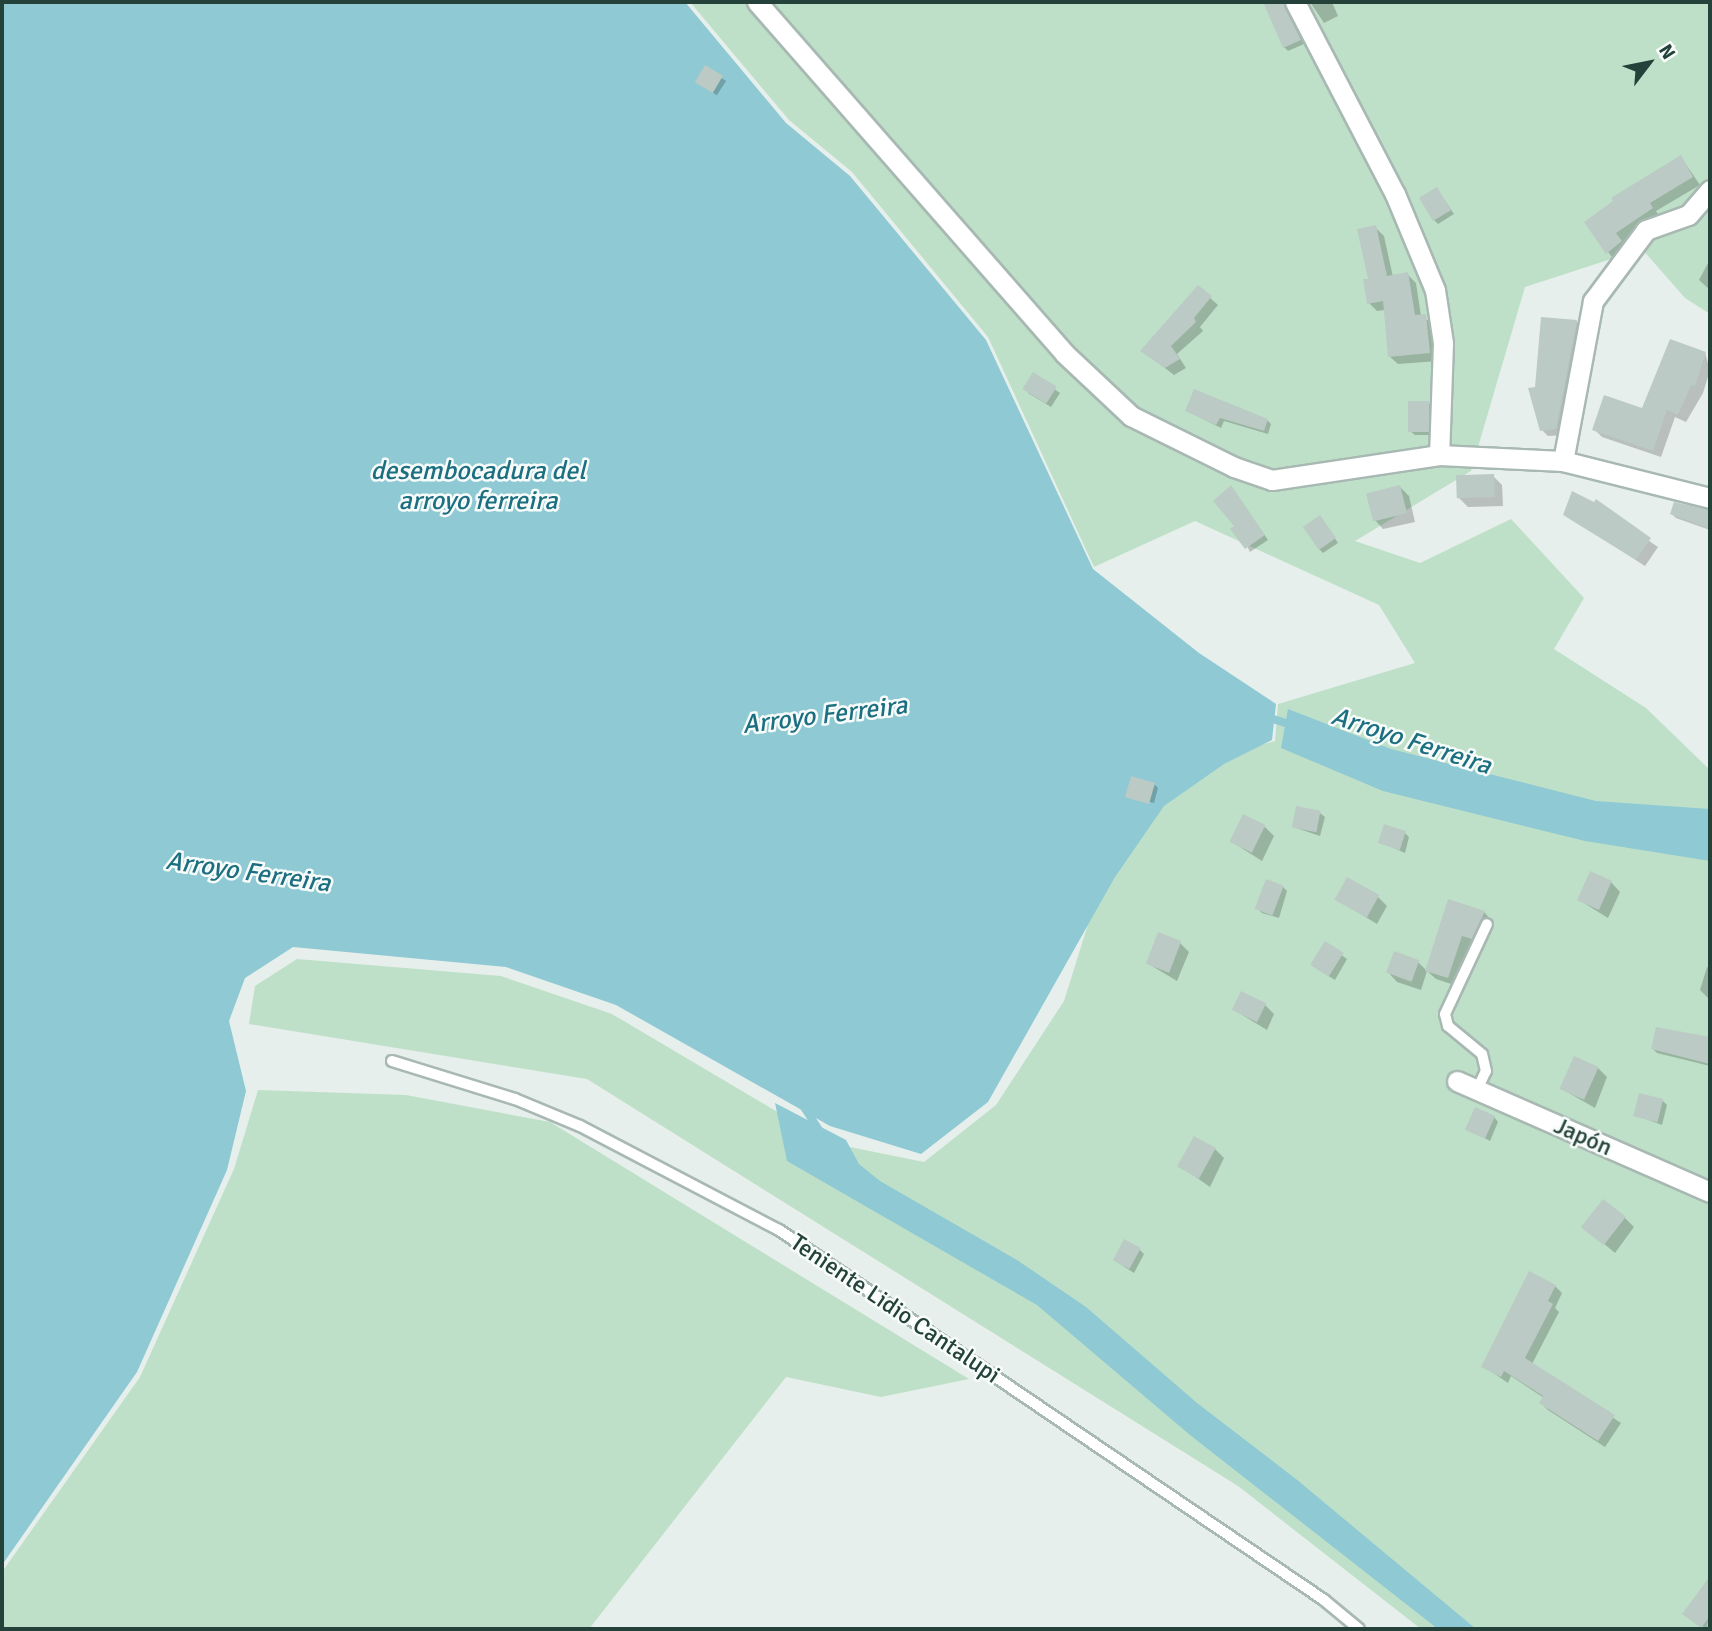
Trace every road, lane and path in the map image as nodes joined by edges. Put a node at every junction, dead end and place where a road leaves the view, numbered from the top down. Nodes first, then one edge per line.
1 (757, 2) edge
2 (1295, 2) edge
3 (1710, 190) edge
4 (1439, 455) junction
5 (1563, 461) junction
6 (1710, 498) edge
7 (1487, 924) dead end
8 (392, 1061) dead end
9 (1457, 1081) dead end
10 (1477, 1090) junction
11 (1710, 1192) edge
12 (1360, 1629) edge

1 - 4 street
2 - 4 street
3 - 5 street
4 - 5 street
5 - 6 street
7 - 10 lane
8 - 12 lane, Teniente Lidio Cantalupi
9 - 10 street, Japón
10 - 11 street, Japón

